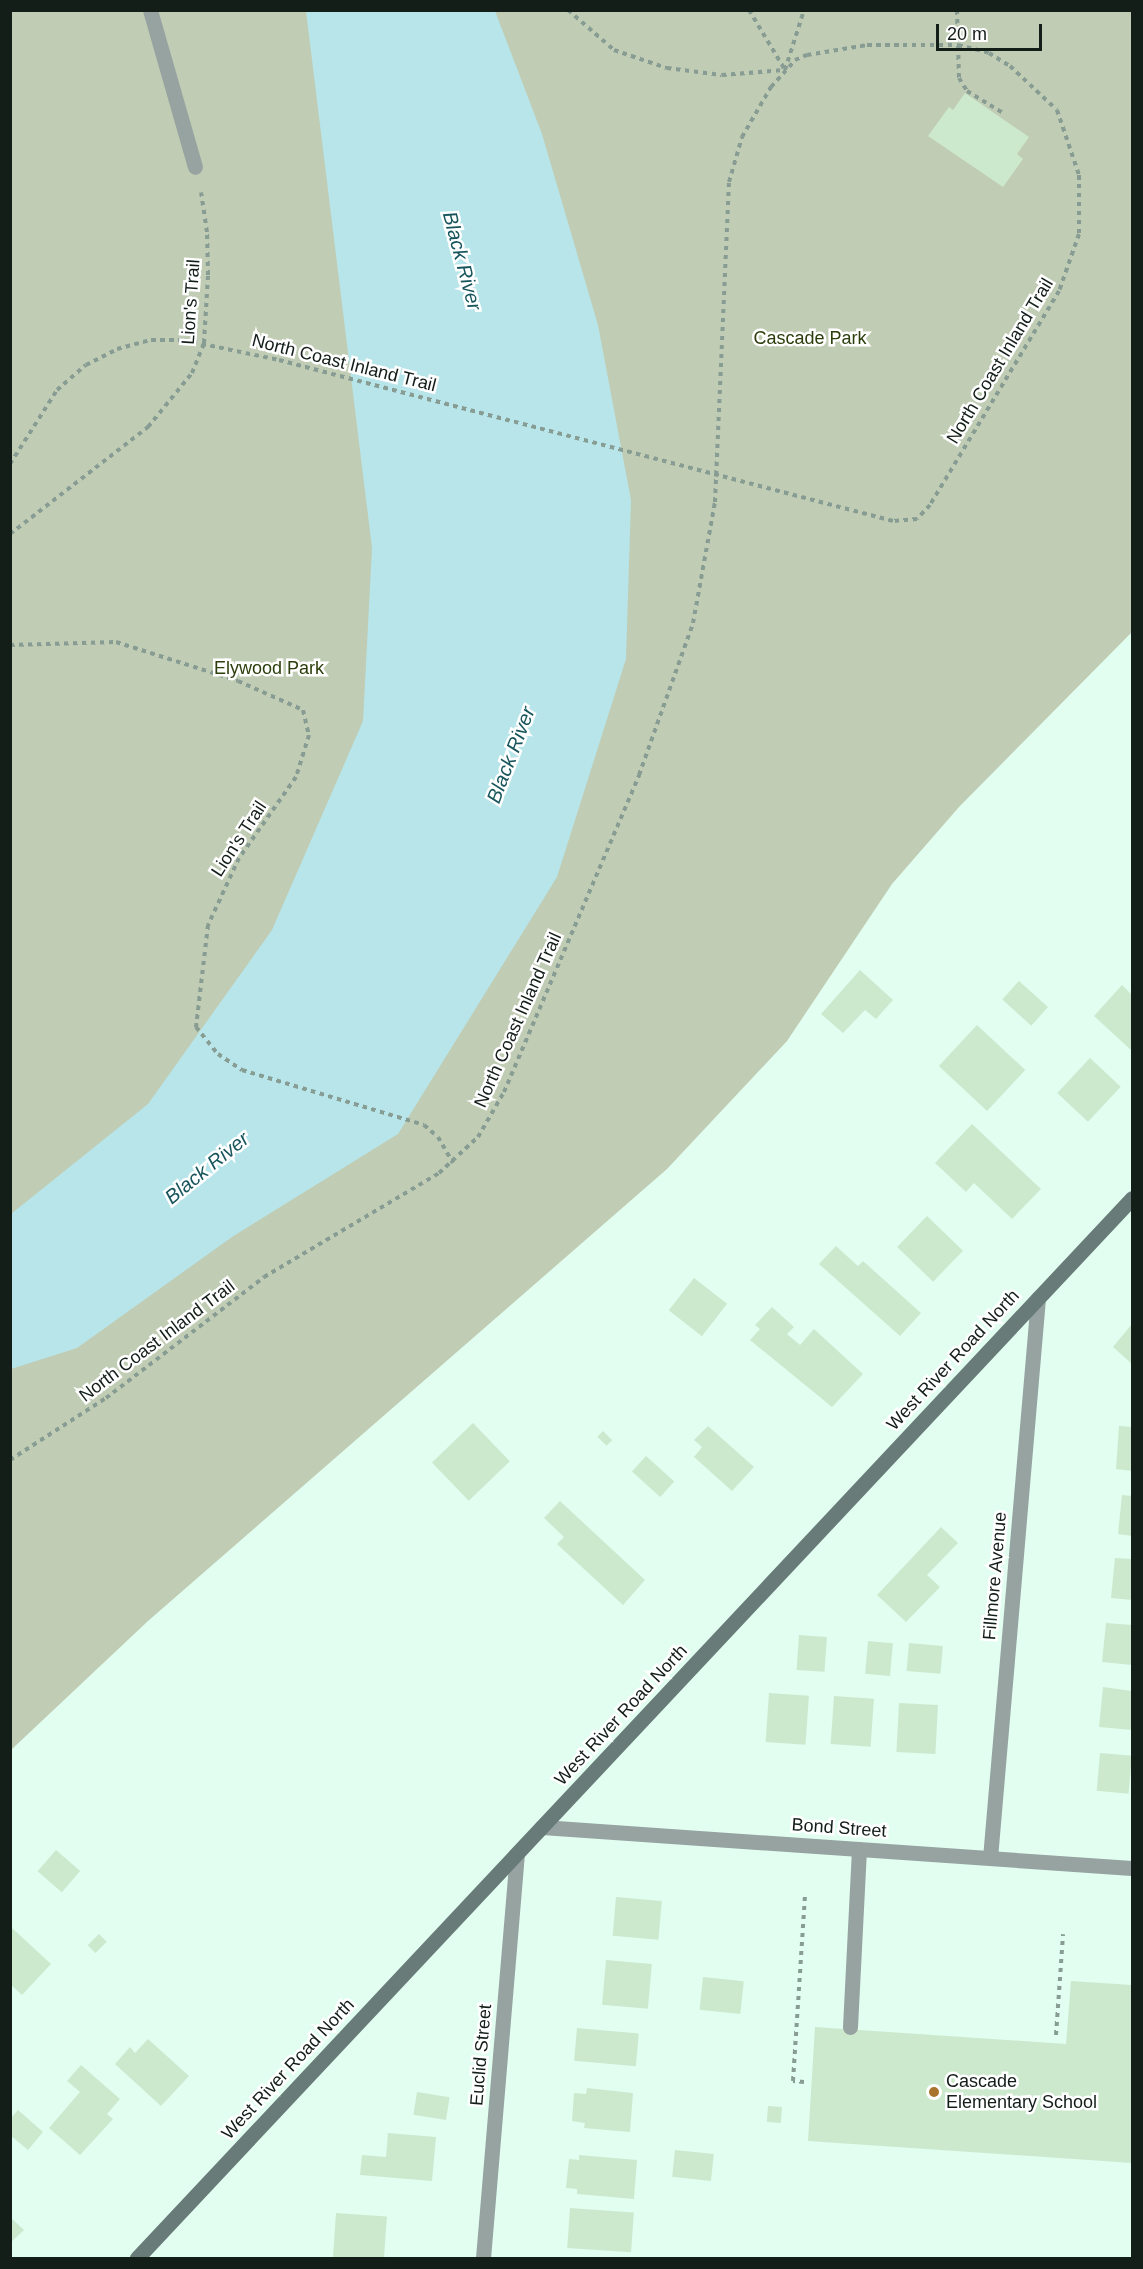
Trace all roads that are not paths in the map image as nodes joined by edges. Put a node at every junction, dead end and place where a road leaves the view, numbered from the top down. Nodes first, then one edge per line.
1 (150, 10) edge
2 (195, 167) road end
3 (1132, 1198) edge
4 (1038, 1298) junction
5 (542, 1827) junction
6 (859, 1849) junction
7 (517, 1854) junction
8 (990, 1858) junction
9 (1132, 1868) edge
10 (850, 2027) dead end
11 (137, 2259) edge
12 (483, 2259) edge

1 - 2 street
3 - 4 street, West River Road North
4 - 5 street, West River Road North
4 - 8 street, Fillmore Avenue
5 - 6 street, Bond Street
5 - 7 street, West River Road North
6 - 8 street, Bond Street
6 - 10 street
7 - 11 street, West River Road North
7 - 12 street, Euclid Street
8 - 9 street, Bond Street

